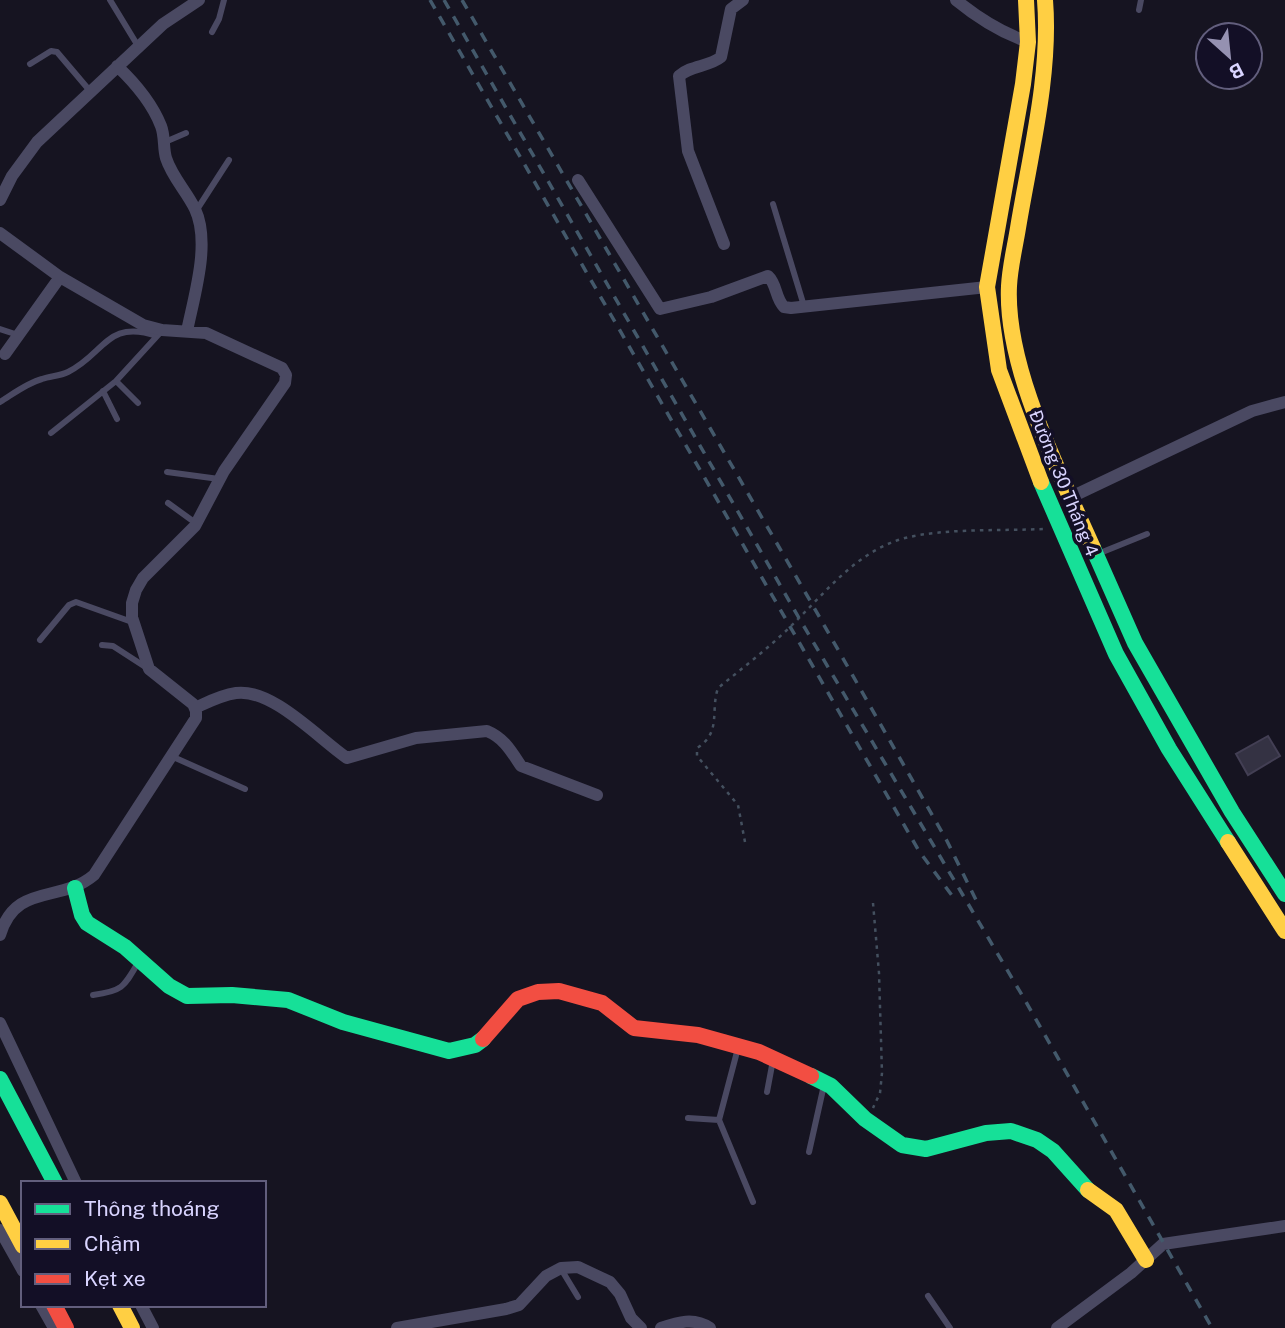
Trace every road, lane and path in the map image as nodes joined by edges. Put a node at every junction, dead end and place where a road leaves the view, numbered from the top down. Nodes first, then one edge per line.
1 (110, 0) edge
2 (199, 0) edge
3 (223, 0) edge
4 (743, 0) edge
5 (956, 0) edge
6 (1026, 0) edge
7 (1045, 0) edge
8 (1141, 0) edge
9 (1139, 10) dead end
10 (212, 32) dead end
11 (1028, 42) junction
12 (138, 46) junction
13 (30, 64) dead end
14 (117, 66) junction
15 (90, 91) junction
16 (186, 133) dead end
17 (164, 142) junction
18 (229, 160) dead end
19 (578, 180) dead end
20 (0, 200) edge
21 (773, 204) dead end
22 (196, 211) junction
23 (0, 233) edge
24 (724, 244) dead end
25 (60, 277) junction
26 (1009, 285) junction
27 (987, 287) junction
28 (804, 306) junction
29 (0, 329) edge
30 (187, 331) junction
31 (160, 333) junction
32 (18, 335) junction
33 (5, 354) dead end
34 (116, 381) junction
35 (103, 391) junction
36 (0, 402) edge
37 (1285, 402) edge
38 (138, 403) dead end
39 (117, 419) dead end
40 (51, 432) dead end
41 (167, 472) dead end
42 (219, 479) junction
43 (1069, 498) junction
44 (168, 503) dead end
45 (197, 524) junction
46 (1061, 528) junction
47 (1147, 534) dead end
48 (1096, 555) junction
49 (134, 623) junction
50 (40, 640) dead end
51 (102, 645) dead end
52 (149, 669) junction
53 (195, 708) junction
54 (172, 756) junction
55 (245, 789) dead end
56 (597, 795) dead end
57 (1232, 813) junction
58 (1215, 822) junction
59 (745, 842) dead end
60 (75, 888) junction
61 (1285, 894) edge
62 (873, 903) dead end
63 (1285, 932) edge
64 (0, 935) edge
65 (139, 959) junction
66 (93, 995) dead end
67 (0, 1023) edge
68 (739, 1046) junction
69 (773, 1059) junction
70 (0, 1079) edge
71 (825, 1083) junction
72 (766, 1092) dead end
73 (688, 1118) dead end
74 (865, 1119) junction
75 (719, 1120) junction
76 (809, 1152) dead end
77 (54, 1181) edge
78 (75, 1181) edge
79 (754, 1202) dead end
80 (0, 1203) edge
81 (1285, 1226) edge
82 (0, 1230) edge
83 (21, 1242) edge
84 (1146, 1260) junction
85 (21, 1267) edge
86 (561, 1268) junction
87 (928, 1296) dead end
88 (578, 1297) dead end
89 (42, 1307) edge
90 (55, 1307) edge
91 (121, 1307) edge
92 (142, 1307) edge
93 (54, 1328) edge
94 (66, 1328) edge
95 (132, 1328) edge
96 (153, 1328) edge
97 (397, 1328) edge
98 (641, 1328) edge
99 (661, 1328) edge
100 (710, 1328) edge
101 (950, 1328) edge
102 (1057, 1328) edge

1 - 12 lane
2 - 12 street
3 - 10 lane
4 - 24 street
5 - 11 street
6 - 11 main road, Đường 30 Tháng 4
7 - 26 main road, Đường 30 Tháng 4
8 - 9 lane
11 - 27 main road, Đường 30 Tháng 4
12 - 14 street
13 - 15 lane
14 - 15 street
14 - 17 street
15 - 20 street
16 - 17 lane
17 - 22 street
18 - 22 lane
19 - 28 street
21 - 28 lane
22 - 30 street
23 - 25 street
25 - 31 street
25 - 32 street
26 - 27 main road
26 - 43 main road, Đường 30 Tháng 4
27 - 28 street
27 - 46 main road, Đường 30 Tháng 4
29 - 32 lane
30 - 31 street
30 - 42 street
31 - 34 lane
31 - 36 lane
32 - 33 street
34 - 35 lane
34 - 38 lane
35 - 39 lane
35 - 40 lane
37 - 43 street
41 - 42 lane
42 - 45 street
43 - 48 main road, Đường 30 Tháng 4
44 - 45 lane
45 - 49 street
46 - 58 main road, Đường 30 Tháng 4
46 - 59 path
47 - 48 lane
48 - 57 main road, Đường 30 Tháng 4
49 - 50 lane
49 - 52 street
51 - 52 lane
52 - 53 street
53 - 54 street
53 - 56 street
54 - 55 lane
54 - 60 street
57 - 58 main road
57 - 61 main road, Đường 30 Tháng 4
58 - 63 main road, Đường 30 Tháng 4
60 - 64 street
60 - 65 main road
62 - 74 path
65 - 66 lane
65 - 68 main road
67 - 78 street
68 - 69 main road
68 - 75 lane
69 - 71 main road
69 - 72 lane
70 - 77 main road
71 - 74 main road
71 - 76 lane
73 - 75 lane
74 - 84 main road
75 - 79 lane
80 - 83 main road
81 - 84 street
82 - 85 street
84 - 102 street
86 - 88 lane
86 - 97 street
86 - 98 street
87 - 101 lane
89 - 93 street
90 - 94 main road
91 - 95 main road
92 - 96 street
99 - 100 street

